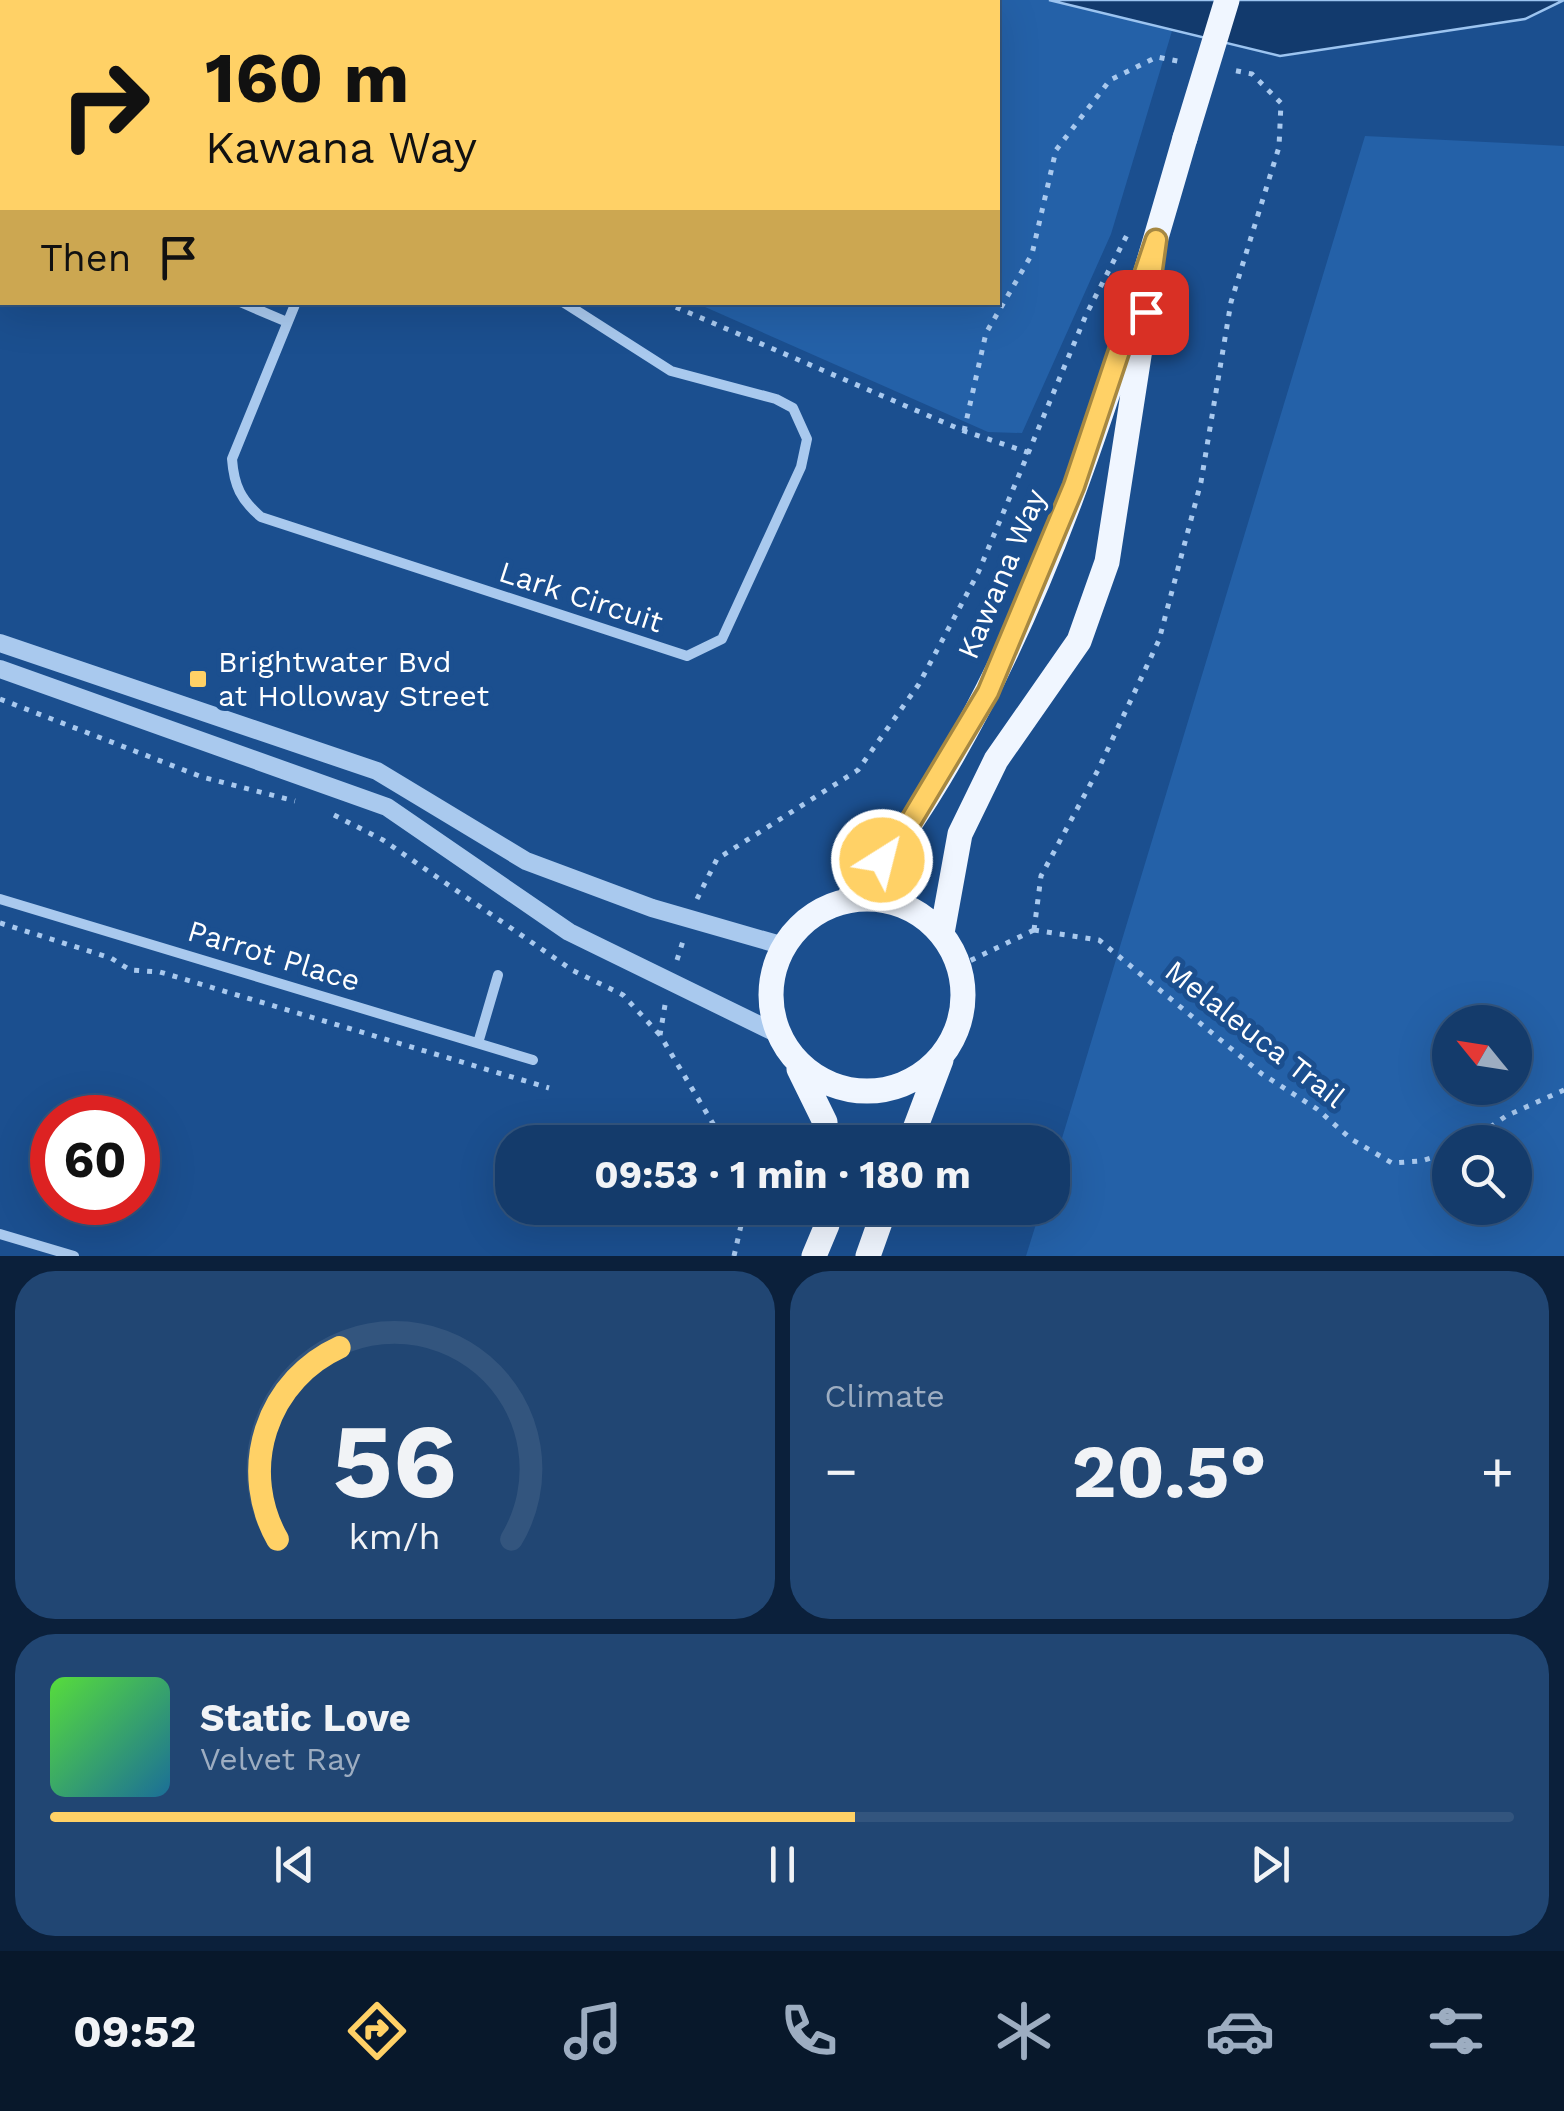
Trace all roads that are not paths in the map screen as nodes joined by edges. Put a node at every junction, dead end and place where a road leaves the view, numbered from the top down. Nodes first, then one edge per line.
1 (1227, 0) edge
2 (1156, 240) junction
3 (247, 305) edge
4 (295, 305) edge
5 (568, 305) edge
6 (287, 322) junction
7 (0, 643) edge
8 (0, 668) edge
9 (0, 900) edge
10 (846, 900) junction
11 (942, 933) junction
12 (784, 946) junction
13 (498, 975) dead end
14 (778, 1034) junction
15 (478, 1043) junction
16 (943, 1056) junction
17 (533, 1060) dead end
18 (796, 1063) junction
19 (825, 1125) edge
20 (917, 1125) edge
21 (828, 1225) edge
22 (879, 1225) edge
23 (0, 1234) edge
24 (74, 1256) edge
25 (814, 1256) edge
26 (868, 1256) edge

1 - 2 main road, Kawana Way, bridge
2 - 10 main road, Kawana Way
2 - 11 main road, Kawana Way
3 - 6 street
4 - 6 street, Lark Circuit
5 - 6 street, Lark Circuit
7 - 12 street
8 - 14 street
9 - 15 street, Parrot Place
10 - 11 main road
10 - 12 main road
11 - 16 main road
12 - 14 main road
13 - 15 street
14 - 18 main road
15 - 17 street, Parrot Place
16 - 18 main road
16 - 20 main road
18 - 19 main road
21 - 25 main road
22 - 26 main road
23 - 24 street

